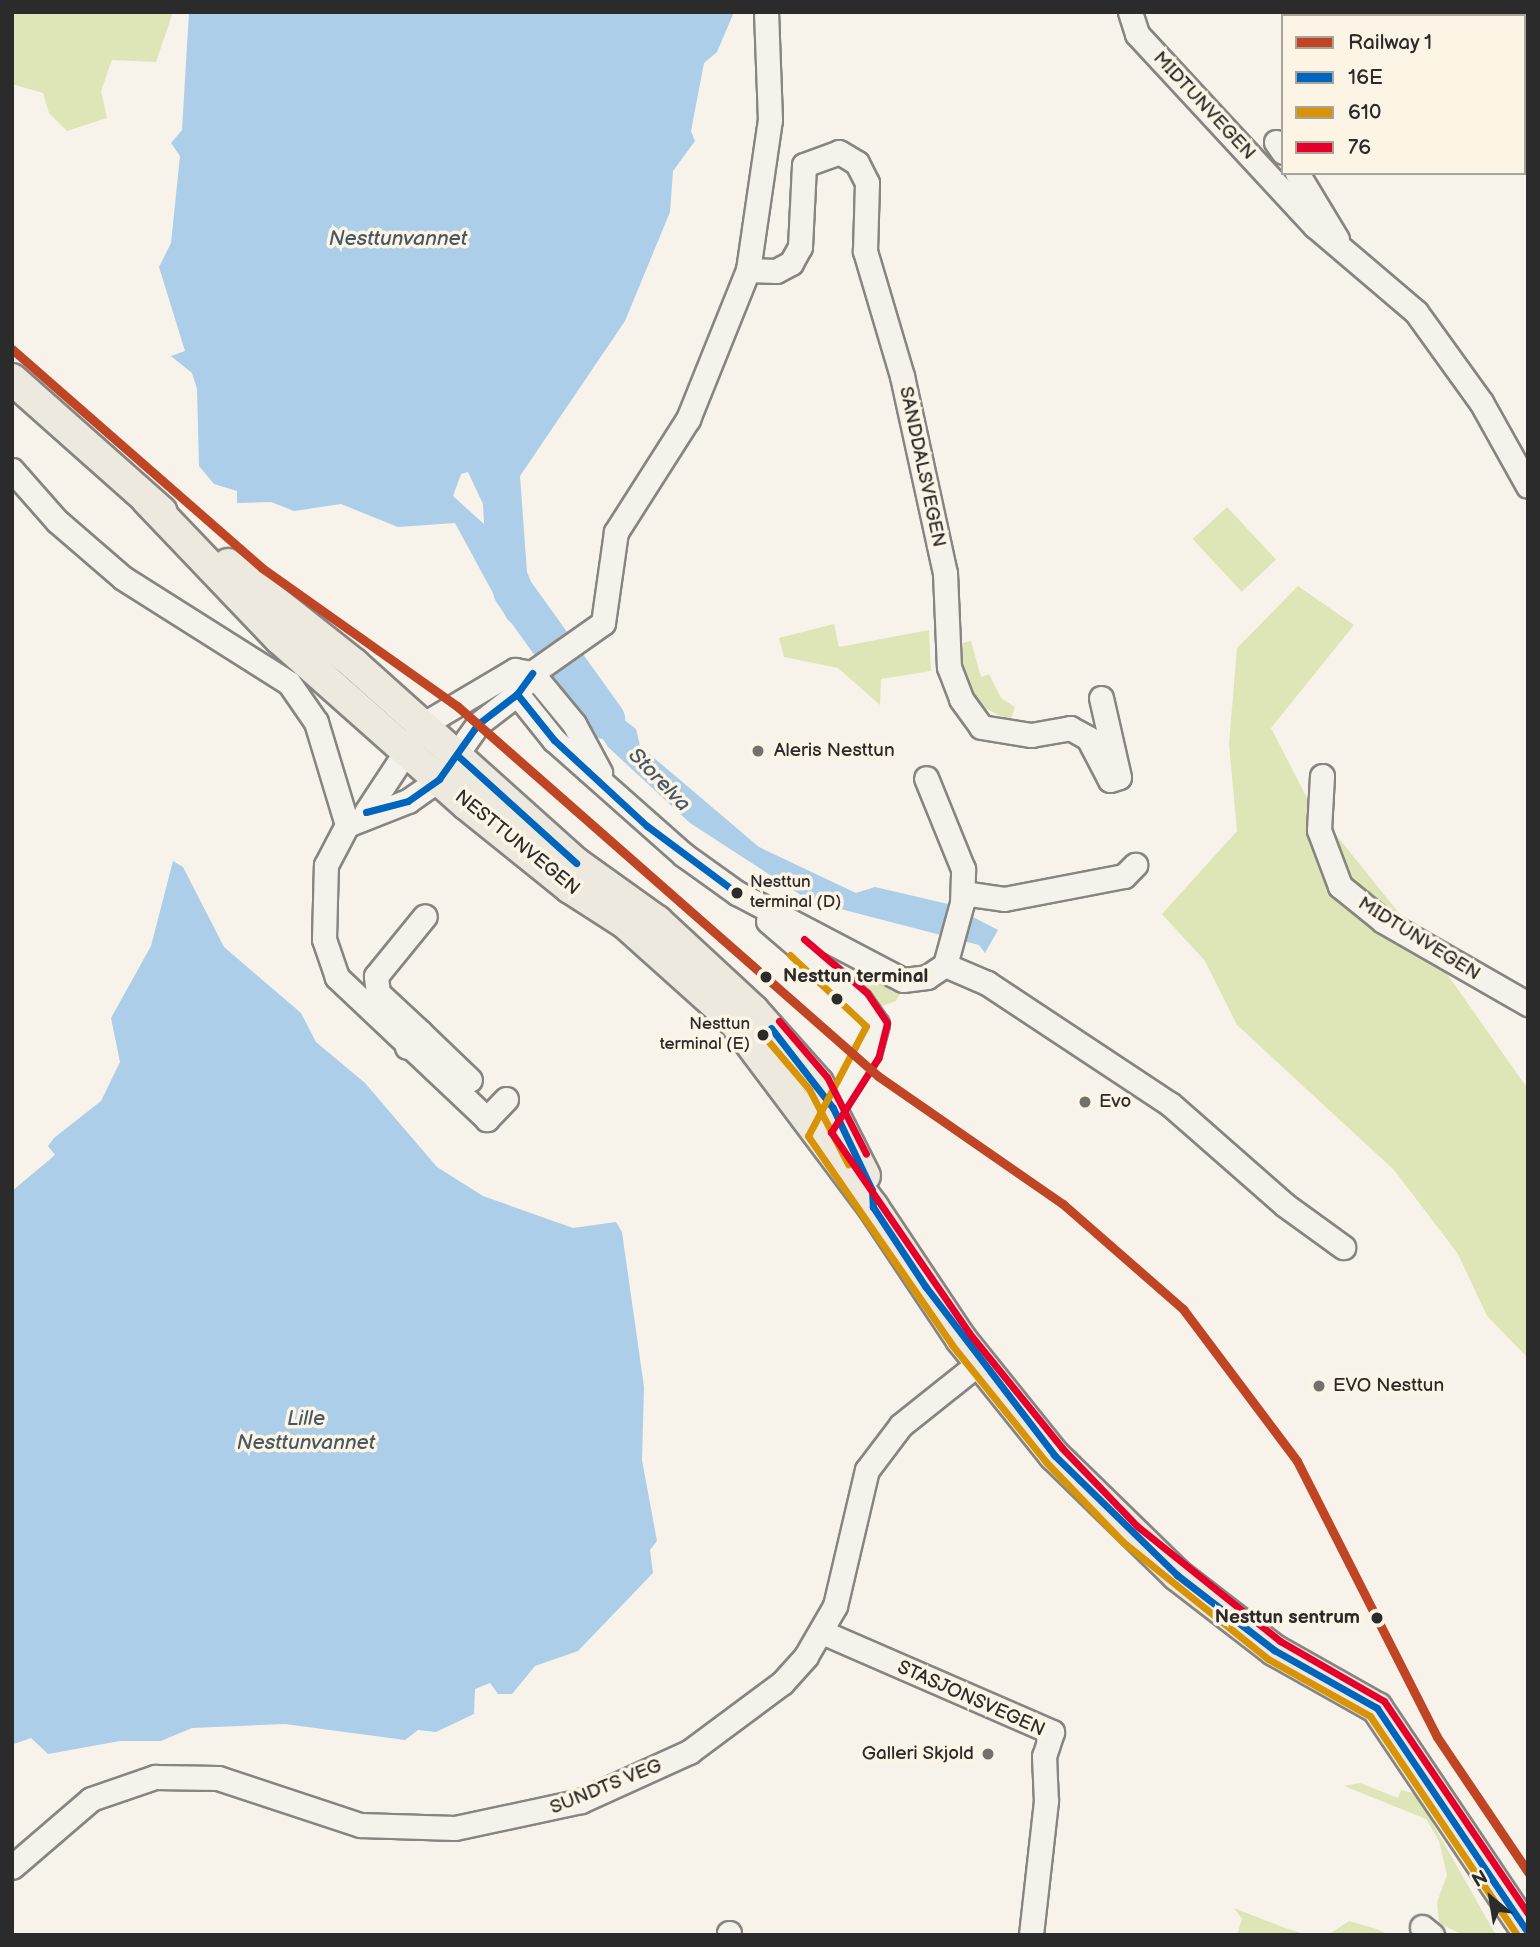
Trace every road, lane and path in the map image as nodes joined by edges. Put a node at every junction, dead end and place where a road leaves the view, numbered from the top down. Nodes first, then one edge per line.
1 (766, 12) edge
2 (1130, 12) edge
3 (1298, 175) edge
4 (1345, 256) junction
5 (748, 270) junction
6 (12, 379) edge
7 (12, 470) edge
8 (1528, 486) edge
9 (148, 500) junction
10 (536, 670) junction
11 (517, 694) junction
12 (1101, 698) dead end
13 (424, 724) junction
14 (406, 749) junction
15 (457, 755) junction
16 (1322, 776) dead end
17 (926, 778) dead end
18 (439, 779) junction
19 (607, 784) junction
20 (356, 819) junction
21 (1124, 866) dead end
22 (737, 893) junction
23 (962, 898) junction
24 (425, 916) dead end
25 (949, 957) junction
26 (1528, 1004) edge
27 (413, 1040) junction
28 (793, 1054) junction
29 (852, 1075) junction
30 (470, 1080) dead end
31 (506, 1099) dead end
32 (825, 1120) junction
33 (1343, 1247) dead end
34 (979, 1363) junction
35 (822, 1632) junction
36 (12, 1867) edge
37 (1528, 1933) edge
38 (1031, 1935) edge

1 - 5 street
2 - 4 street, MIDTUNVEGEN
3 - 4 street, MIDTUNVEGEN
4 - 8 street, MIDTUNVEGEN
5 - 10 street
5 - 12 street, SANDDALSVEGEN
6 - 9 main road, NESTTUNVEGEN
7 - 20 street
9 - 13 main road, NESTTUNVEGEN
9 - 14 main road, NESTTUNVEGEN
10 - 11 street
10 - 13 street
10 - 19 street
11 - 15 street
11 - 19 street
13 - 14 street
13 - 15 main road, NESTTUNVEGEN
14 - 18 main road, NESTTUNVEGEN
14 - 20 street
15 - 18 street
15 - 28 main road, NESTTUNVEGEN
16 - 26 street, MIDTUNVEGEN
17 - 23 street
18 - 20 street
18 - 32 main road, NESTTUNVEGEN
19 - 22 street
20 - 27 street
21 - 23 street
22 - 25 street
22 - 29 street
23 - 25 street
24 - 27 street
25 - 33 street
27 - 30 street
27 - 31 street
28 - 29 street, NESTTUNVEGEN
28 - 32 main road, NESTTUNVEGEN
29 - 32 street
32 - 34 main road, NESTTUNVEGEN
34 - 35 street, SUNDTS VEG
34 - 37 main road, NESTTUNVEGEN
35 - 36 street, SUNDTS VEG
35 - 38 street, STASJONSVEGEN

